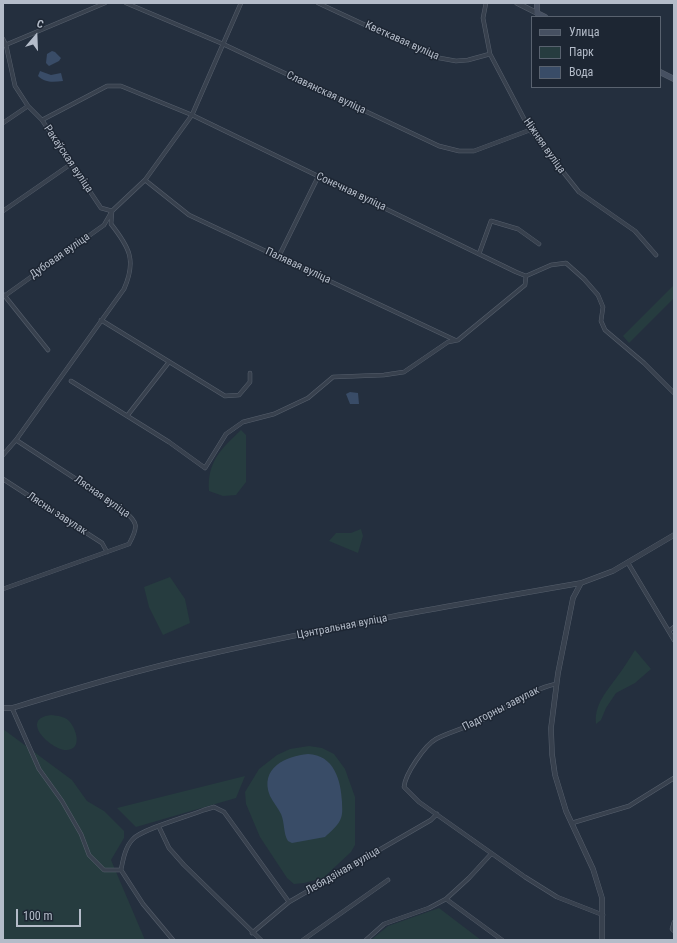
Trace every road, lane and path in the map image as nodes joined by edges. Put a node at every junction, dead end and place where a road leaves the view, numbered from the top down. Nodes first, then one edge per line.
1 (104, 3) edge
2 (126, 3) edge
3 (241, 3) edge
4 (318, 3) edge
5 (517, 3) edge
6 (537, 3) edge
7 (486, 4) edge
8 (537, 13) junction
9 (543, 16) edge
10 (3, 39) edge
11 (223, 44) junction
12 (5, 46) edge
13 (490, 54) junction
14 (661, 72) edge
15 (674, 79) edge
16 (28, 106) junction
17 (192, 115) junction
18 (42, 120) junction
19 (3, 123) edge
20 (530, 130) junction
21 (71, 164) junction
22 (318, 177) junction
23 (145, 180) junction
24 (3, 211) edge
25 (112, 211) junction
26 (539, 244) dead end
27 (479, 254) junction
28 (656, 255) dead end
29 (279, 256) junction
30 (526, 276) junction
31 (3, 296) edge
32 (101, 320) junction
33 (458, 340) junction
34 (48, 350) dead end
35 (169, 362) junction
36 (250, 373) dead end
37 (71, 381) dead end
38 (674, 393) edge
39 (127, 416) junction
40 (16, 440) junction
41 (3, 455) edge
42 (3, 479) edge
43 (674, 535) edge
44 (107, 552) junction
45 (628, 563) junction
46 (582, 583) junction
47 (3, 589) edge
48 (674, 627) edge
49 (668, 631) junction
50 (674, 640) edge
51 (556, 684) junction
52 (3, 708) edge
53 (12, 708) junction
54 (674, 778) edge
55 (437, 814) junction
56 (572, 823) junction
57 (159, 827) junction
58 (491, 854) junction
59 (121, 870) junction
60 (388, 880) dead end
61 (446, 899) junction
62 (290, 902) junction
63 (603, 915) junction
64 (674, 922) edge
65 (673, 930) edge
66 (252, 933) junction
67 (173, 940) edge
68 (261, 940) edge
69 (304, 940) edge
70 (366, 940) edge
71 (502, 940) edge
72 (602, 940) edge

1 - 12 street
2 - 11 street, Славянская вуліца
3 - 11 street, Дубовая вуліца
4 - 13 street, Кветкавая вуліца
5 - 8 street
6 - 8 main road
7 - 13 street, Ніжняя вуліца
8 - 9 main road
10 - 12 street, Ракаўская вуліца
11 - 17 street, Дубовая вуліца
11 - 20 street, Славянская вуліца
12 - 16 street, Ракаўская вуліца
13 - 20 street, Ніжняя вуліца
14 - 15 main road
16 - 18 street, Ракаўская вуліца
16 - 19 street
17 - 18 street, Сонечная вуліца
17 - 22 street, Сонечная вуліца
17 - 23 street, Дубовая вуліца
18 - 21 street, Ракаўская вуліца
20 - 28 street, Ніжняя вуліца
21 - 24 street
21 - 25 street, Ракаўская вуліца
22 - 27 street, Сонечная вуліца
22 - 29 street
23 - 25 street, Дубовая вуліца
23 - 29 street, Палявая вуліца
25 - 31 street, Дубовая вуліца
25 - 32 street
26 - 27 street
27 - 30 street, Сонечная вуліца
29 - 33 street, Палявая вуліца
30 - 33 street
30 - 38 street
31 - 34 street
32 - 35 street
32 - 40 street
33 - 39 street
35 - 36 street
35 - 39 street
37 - 39 street
40 - 41 street
40 - 44 street, Лясная вуліца
42 - 44 street, Лясны завулак
43 - 45 street, Цэнтральная вуліца
44 - 47 street, Лясная вуліца
45 - 46 street, Цэнтральная вуліца
45 - 49 street
46 - 51 street
46 - 53 street, Цэнтральная вуліца
48 - 49 street
49 - 50 street
51 - 55 street, Падгорны завулак
51 - 56 street
52 - 53 street, Цэнтральная вуліца
53 - 59 street
54 - 56 street
55 - 58 street
55 - 62 street, Лебядзіная вуліца
56 - 63 street
57 - 59 street
57 - 62 street
57 - 66 street
58 - 61 street
58 - 63 street
59 - 67 street
60 - 69 street
61 - 70 street
61 - 71 street
62 - 66 street, Лебядзіная вуліца
63 - 72 street
64 - 65 street
66 - 68 street

